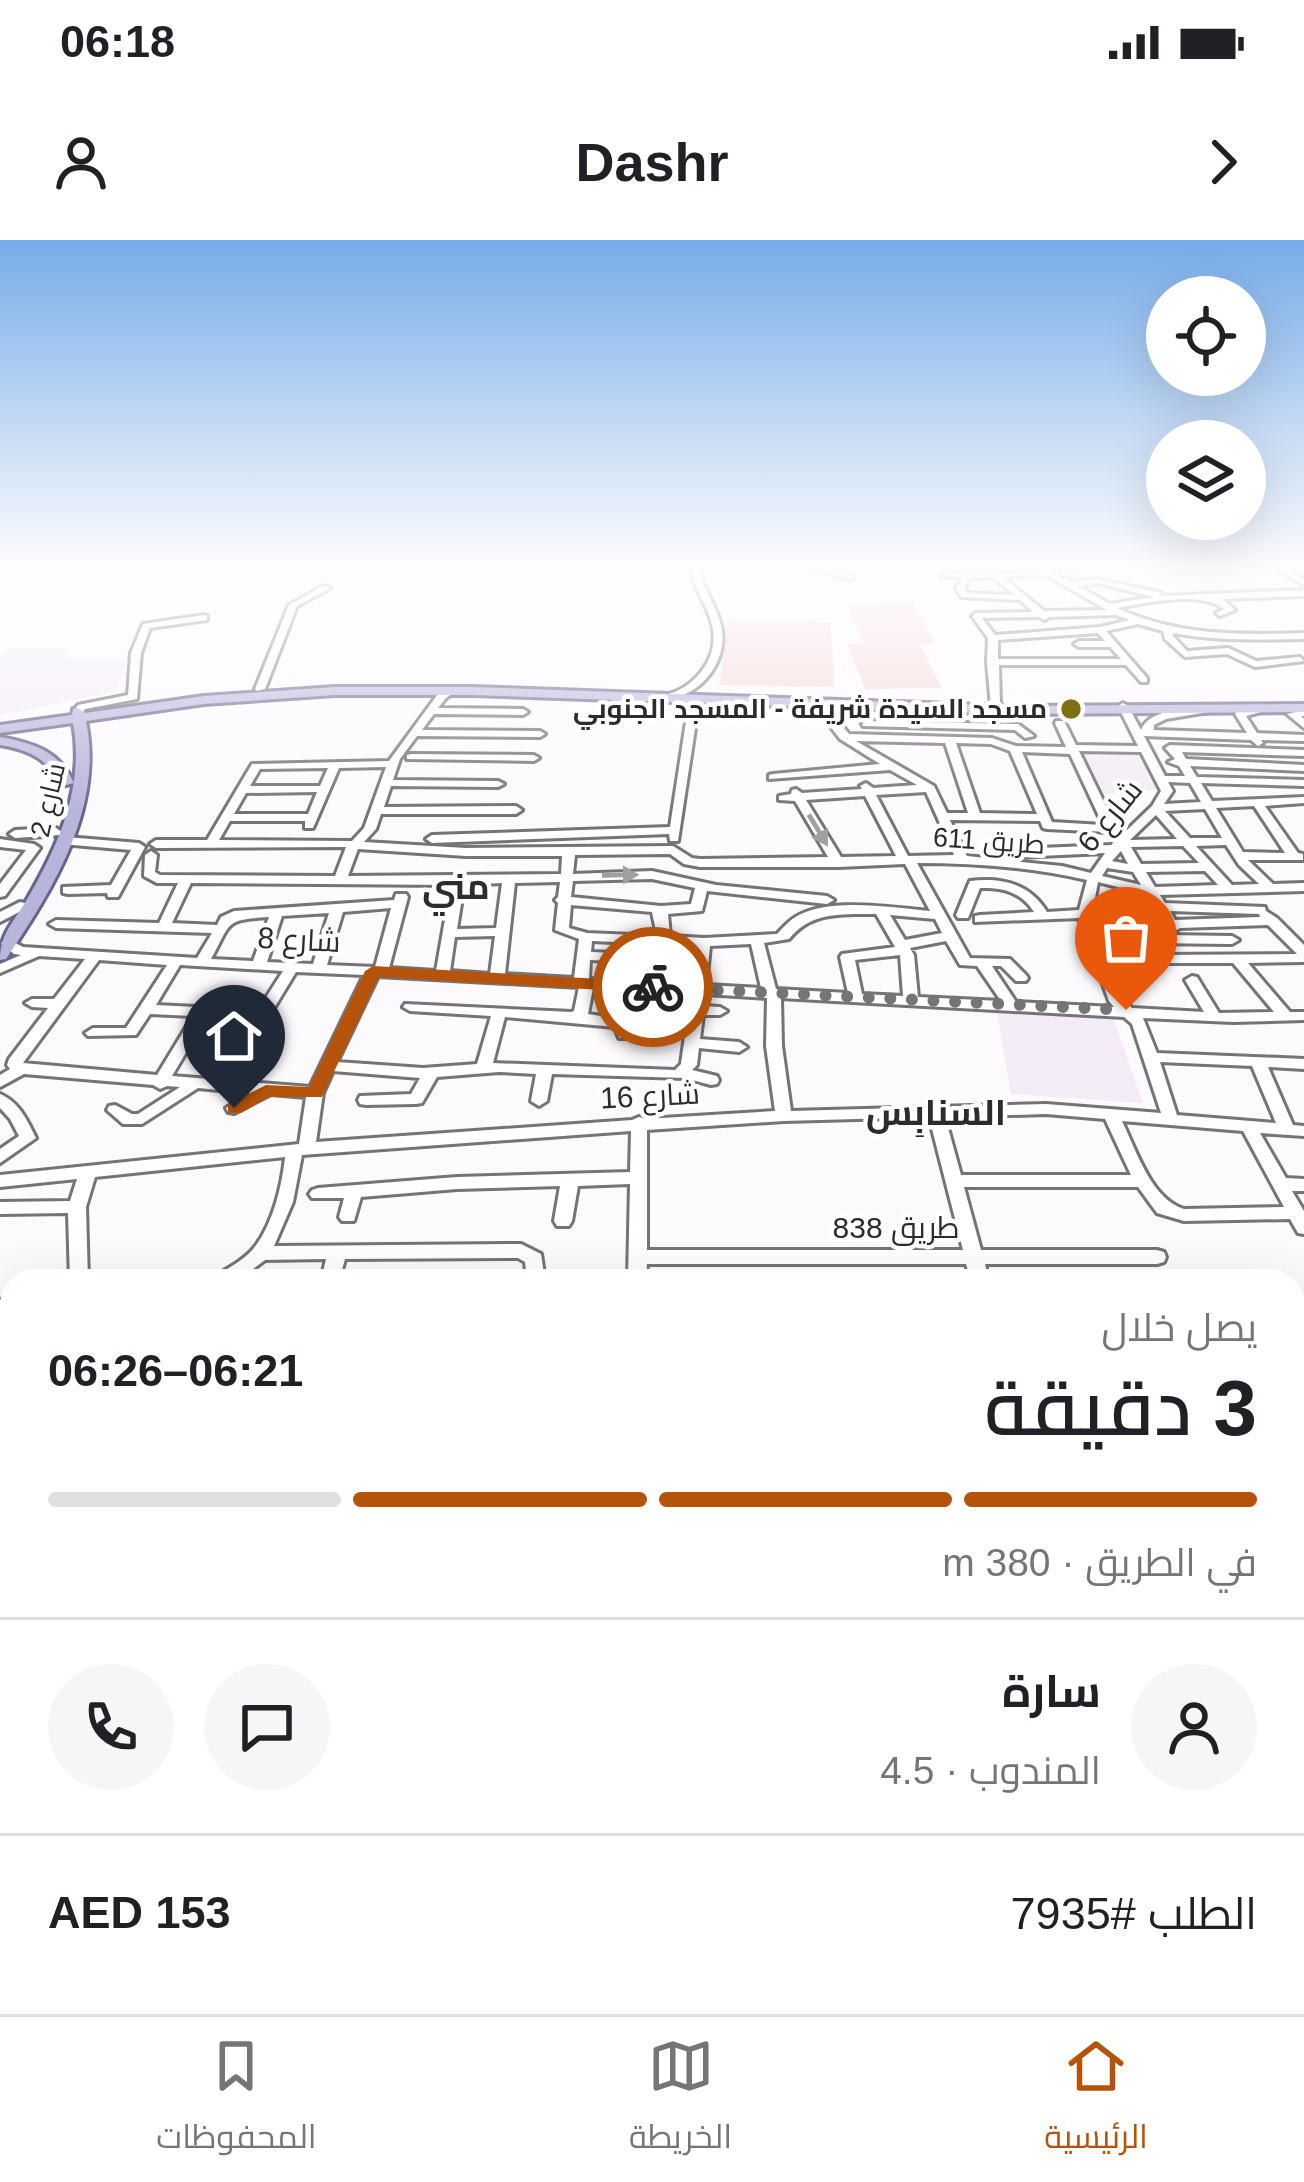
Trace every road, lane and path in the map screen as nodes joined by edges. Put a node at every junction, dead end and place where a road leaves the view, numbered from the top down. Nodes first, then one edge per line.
1 (138, 648) edge
2 (276, 648) edge
3 (714, 648) edge
4 (993, 648) edge
5 (1117, 648) edge
6 (1178, 648) edge
7 (1302, 661) edge
8 (992, 662) junction
9 (1128, 662) junction
10 (1144, 680) dead end
11 (698, 686) junction
12 (260, 689) junction
13 (668, 697) junction
14 (722, 699) junction
15 (442, 700) junction
16 (694, 702) junction
17 (995, 705) junction
18 (1302, 705) edge
19 (820, 706) junction
20 (1264, 708) junction
21 (76, 719) junction
22 (1201, 721) junction
23 (1060, 723) dead end
24 (867, 724) dead end
25 (884, 724) junction
26 (1304, 725) edge
27 (0, 726) edge
28 (1138, 727) junction
29 (1252, 732) junction
30 (417, 734) junction
31 (516, 734) junction
32 (540, 734) dead end
33 (457, 735) junction
34 (1029, 736) dead end
35 (844, 737) junction
36 (888, 738) junction
37 (1304, 738) edge
38 (949, 739) junction
39 (0, 741) edge
40 (1174, 748) junction
41 (1016, 749) junction
42 (1073, 749) junction
43 (1216, 750) junction
44 (1263, 752) junction
45 (1304, 753) edge
46 (411, 758) dead end
47 (449, 758) junction
48 (505, 758) junction
49 (534, 758) dead end
50 (1154, 762) junction
51 (1182, 763) junction
52 (335, 764) junction
53 (392, 764) junction
54 (1225, 765) junction
55 (894, 766) junction
56 (1274, 767) junction
57 (1304, 768) edge
58 (856, 771) junction
59 (1164, 779) junction
60 (1192, 780) junction
61 (1234, 782) junction
62 (1285, 782) junction
63 (67, 783) junction
64 (386, 783) junction
65 (1304, 783) edge
66 (498, 784) junction
67 (930, 788) junction
68 (240, 790) junction
69 (324, 790) junction
70 (870, 792) junction
71 (798, 797) junction
72 (783, 798) dead end
73 (1300, 800) edge
74 (1251, 801) junction
75 (1207, 802) junction
76 (1156, 808) junction
77 (493, 810) junction
78 (516, 810) dead end
79 (377, 811) junction
80 (438, 811) junction
81 (944, 816) junction
82 (975, 816) junction
83 (225, 817) junction
84 (312, 818) junction
85 (1044, 818) junction
86 (1110, 827) junction
87 (675, 830) junction
88 (61, 836) junction
89 (0, 839) edge
90 (1122, 841) junction
91 (1230, 841) junction
92 (302, 843) junction
93 (1189, 843) junction
94 (211, 844) junction
95 (354, 845) junction
96 (99, 846) junction
97 (429, 846) junction
98 (149, 849) junction
99 (674, 850) junction
100 (408, 851) junction
101 (569, 851) junction
102 (525, 852) junction
103 (486, 856) junction
104 (1240, 856) junction
105 (1299, 857) edge
106 (962, 859) junction
107 (906, 860) junction
108 (688, 861) junction
109 (983, 861) junction
110 (1000, 862) junction
111 (838, 863) junction
112 (814, 864) junction
113 (1105, 864) junction
114 (1209, 867) junction
115 (54, 868) junction
116 (1137, 868) junction
117 (674, 876) junction
118 (341, 878) junction
119 (565, 878) junction
120 (1095, 878) junction
121 (186, 879) junction
122 (402, 880) junction
123 (515, 880) junction
124 (458, 881) junction
125 (482, 881) junction
126 (988, 883) junction
127 (3, 885) edge
128 (702, 886) junction
129 (1304, 887) edge
130 (1270, 888) junction
131 (68, 890) dead end
132 (1234, 890) junction
133 (1151, 891) junction
134 (111, 896) junction
135 (562, 900) junction
136 (399, 904) junction
137 (826, 904) junction
138 (20, 906) junction
139 (1160, 907) junction
140 (337, 909) junction
141 (660, 910) junction
142 (278, 911) junction
143 (882, 914) junction
144 (940, 914) junction
145 (1043, 916) junction
146 (0, 918) edge
147 (980, 919) dead end
148 (1271, 919) junction
149 (225, 923) junction
150 (1219, 923) junction
151 (56, 925) dead end
152 (93, 925) junction
153 (1170, 925) junction
154 (1304, 925) edge
155 (1087, 926) junction
156 (164, 927) junction
157 (502, 932) junction
158 (449, 933) junction
159 (950, 936) junction
160 (586, 937) junction
161 (756, 938) junction
162 (1135, 939) junction
163 (1180, 939) junction
164 (1232, 940) junction
165 (664, 941) junction
166 (704, 942) junction
167 (3, 944) edge
168 (903, 948) junction
169 (45, 953) junction
170 (584, 956) junction
171 (1304, 956) edge
172 (94, 957) junction
173 (636, 958) dead end
174 (1241, 958) junction
175 (176, 961) junction
176 (202, 962) junction
177 (983, 964) junction
178 (258, 965) junction
179 (0, 968) edge
180 (292, 968) junction
181 (319, 968) junction
182 (377, 972) junction
183 (442, 975) junction
184 (497, 978) junction
185 (1021, 978) dead end
186 (1192, 980) dead end
187 (584, 984) junction
188 (698, 990) junction
189 (772, 994) junction
190 (856, 998) junction
191 (911, 999) junction
192 (32, 1003) dead end
193 (58, 1004) junction
194 (1011, 1005) junction
195 (410, 1007) dead end
196 (146, 1009) junction
197 (696, 1010) junction
198 (1126, 1010) junction
199 (720, 1011) dead end
200 (499, 1012) junction
201 (202, 1013) junction
202 (1214, 1016) junction
203 (576, 1017) junction
204 (1295, 1017) edge
205 (93, 1033) dead end
206 (624, 1036) dead end
207 (692, 1043) junction
208 (740, 1047) dead end
209 (1151, 1057) junction
210 (1258, 1062) junction
211 (1304, 1064) edge
212 (326, 1066) junction
213 (21, 1069) junction
214 (545, 1070) junction
215 (488, 1071) junction
216 (431, 1073) junction
217 (683, 1073) junction
218 (711, 1080) dead end
219 (0, 1082) edge
220 (160, 1084) junction
221 (191, 1087) junction
222 (266, 1090) junction
223 (315, 1093) junction
224 (0, 1099) edge
225 (366, 1100) dead end
226 (539, 1101) dead end
227 (234, 1108) dead end
228 (115, 1110) dead end
229 (934, 1110) junction
230 (1110, 1112) junction
231 (784, 1116) junction
232 (1170, 1117) junction
233 (639, 1122) junction
234 (1248, 1125) junction
235 (1296, 1130) edge
236 (300, 1149) junction
237 (0, 1157) edge
238 (88, 1171) junction
239 (640, 1178) junction
240 (570, 1179) junction
241 (0, 1181) edge
242 (953, 1181) junction
243 (1143, 1181) junction
244 (1280, 1184) junction
245 (1304, 1185) edge
246 (354, 1191) junction
247 (318, 1194) dead end
248 (77, 1207) junction
249 (0, 1208) edge
250 (348, 1216) dead end
251 (1300, 1220) edge
252 (563, 1222) dead end
253 (261, 1253) junction
254 (337, 1253) junction
255 (636, 1257) junction
256 (1157, 1257) dead end
257 (974, 1258) junction
258 (79, 1269) edge
259 (239, 1269) edge
260 (333, 1269) edge
261 (534, 1269) edge
262 (636, 1269) edge
263 (977, 1269) edge

1 - 21 street
2 - 12 street
3 - 11 street
4 - 8 street
5 - 9 street
6 - 7 street
8 - 9 street
8 - 17 street
9 - 10 street
11 - 13 street
11 - 14 street
12 - 13 main road
12 - 21 main road
13 - 14 main road
14 - 17 main road
15 - 16 main road
15 - 21 main road
15 - 30 street
15 - 31 street
16 - 19 main road
16 - 87 street
17 - 28 main road
18 - 20 main road
18 - 26 street
18 - 28 main road
19 - 28 main road
19 - 35 street
20 - 22 main road
20 - 29 street
21 - 27 main road
21 - 63 main road, شارع 2
21 - 88 main road, شارع 2
22 - 28 street
22 - 28 street
22 - 28 main road
22 - 29 street
22 - 43 street
23 - 42 street
24 - 25 street
25 - 34 street
25 - 36 street
28 - 40 street
28 - 42 street
28 - 50 street, شارع 6
29 - 37 street
29 - 44 street
30 - 33 street
30 - 53 street
31 - 32 street
31 - 33 street
33 - 47 street
35 - 36 street
35 - 55 street
36 - 38 street
38 - 41 street
38 - 82 street
39 - 63 main road
40 - 43 street
40 - 51 street
41 - 42 street
41 - 85 street
42 - 86 street
43 - 44 street
43 - 54 street
44 - 45 street
44 - 56 street
46 - 47 street
47 - 48 street
48 - 49 street
48 - 66 street
50 - 51 street
50 - 59 street, شارع 6
51 - 54 street
51 - 60 street
52 - 53 street
52 - 68 street
52 - 69 street
53 - 64 street
54 - 56 street
54 - 61 street
55 - 58 street
55 - 67 street
56 - 57 street
56 - 62 street
58 - 70 street
58 - 71 street
59 - 60 street
59 - 76 street, شارع 6
60 - 61 street
60 - 75 street
61 - 62 street
61 - 74 street
62 - 65 street
62 - 73 street
63 - 88 main road, شارع 2
64 - 66 street
64 - 79 street
66 - 77 street
67 - 70 street
67 - 81 street
68 - 69 street
68 - 83 street
69 - 84 street
70 - 71 street
70 - 107 street
71 - 72 street
71 -> 111 street
73 - 74 street
74 - 75 street
74 - 105 street
75 - 76 street
75 - 91 street
76 - 90 street, شارع 6
76 - 93 street
77 - 78 street
77 - 80 street
79 - 80 street
79 - 95 street
80 - 97 street
81 - 82 street
81 - 106 street
82 - 85 street
83 - 84 street
83 - 94 street
84 - 92 street
85 - 86 street
86 - 90 street
87 - 97 street
87 - 99 street
88 - 89 street
88 - 96 street
88 - 115 main road, شارع 2
88 - 138 main road, شارع 2
89 - 127 street
90 - 93 street
90 - 110 street
90 - 113 street, شارع 6
90 - 116 street
91 - 93 street
91 - 104 street
92 - 94 street
92 - 95 street
93 - 114 street
94 - 98 street
95 - 100 street
95 - 118 street
96 - 98 street
96 - 115 street
97 - 100 street
97 - 103 street
98 - 121 street
98 - 134 street
99 - 101 street
99 - 108 street
100 - 122 street
101 - 102 street
101 - 119 street
102 - 103 street
102 - 123 street
103 - 125 street
104 - 105 street
104 - 130 street
106 - 107 street, طريق 611
106 - 109 street, طريق 611
107 - 111 street, طريق 611
107 - 144 street
108 - 112 street, طريق 611
108 - 117 street
109 - 110 street, طريق 611
109 - 126 street
110 - 120 street, طريق 611
111 - 112 street, طريق 611
112 - 137 street
113 - 116 street
113 - 120 street, شارع 6
114 - 116 street
114 - 132 street
115 - 167 main road, شارع 2
116 - 133 street
119 -> 117 street
117 - 128 street
118 - 121 street
118 - 122 street
119 - 123 street
119 - 135 street
120 - 133 street, طريق 611
120 - 155 street, شارع 6
121 - 156 street
122 - 124 street
122 - 136 street
123 - 125 street
123 - 157 street
124 - 125 street
124 - 158 street
126 - 144 street
126 - 145 street
128 - 137 street
128 - 141 street
129 - 130 street, طريق 611
130 - 132 street, طريق 611
131 - 134 street
132 - 133 street, طريق 611
132 - 148 street
133 - 139 street
134 - 152 street
135 - 141 street
135 - 160 street
136 - 140 street
136 - 182 street
137 - 143 street
137 - 161 street
138 - 146 street
138 - 167 main road, شارع 2
139 - 148 street
139 - 153 street
140 - 142 street
140 - 181 street
141 - 165 street
142 - 149 street
142 - 178 street
143 - 144 street
143 - 168 street
144 - 159 street
145 - 147 street
145 - 155 street
148 - 150 street
148 - 154 street
148 - 171 street
149 - 156 street
149 - 176 street
150 - 153 street
150 - 164 street
151 - 152 street
152 - 156 street
153 - 155 street
153 - 163 street
155 - 162 street
155 - 198 street
157 - 158 street
157 - 184 street
158 - 183 street
159 - 168 street
159 - 177 street
160 - 165 street
160 - 170 street
161 - 166 street
161 - 189 street
162 - 163 street
162 - 174 street
163 - 164 street
164 - 174 street
165 - 166 street
166 - 188 street
167 - 169 street, شارع 8
168 - 190 street
168 - 191 street
169 - 172 street, شارع 8
169 - 179 street, شارع 8
170 - 173 street
170 - 187 street
171 - 174 street
172 - 175 street, شارع 8
172 - 193 street
174 - 204 street
175 - 176 street, شارع 8
175 - 196 street
176 - 178 street, شارع 8
177 - 185 street
177 - 194 street
178 - 180 street, شارع 8
180 - 181 street, شارع 8
180 - 201 street
181 - 182 street, شارع 8
182 - 183 street, شارع 8
182 - 212 street
183 - 184 street, شارع 8
184 - 187 street, شارع 8
186 - 202 street
187 - 188 street, شارع 8
187 - 203 street
188 - 189 street, شارع 8
188 - 197 street
189 - 190 street, شارع 8
189 - 231 street
190 - 191 street, شارع 8
191 - 194 street, شارع 8
192 - 193 street
193 - 213 street
194 - 198 street, شارع 8
195 - 200 street
196 - 201 street
196 - 205 street
197 - 199 street
197 - 207 street
198 - 202 street, شارع 8
198 - 209 street
200 - 203 street
200 - 215 street
201 - 220 street
202 - 204 street, شارع 8
203 - 206 street
207 - 208 street
207 - 217 street
209 - 210 street
209 - 232 street
210 - 211 street
210 - 235 street
212 - 216 street
212 - 223 street
213 - 219 street
213 - 220 street
214 - 215 street
214 - 217 street
214 - 226 street
215 - 216 street
216 - 225 street
217 - 218 street
220 - 221 street
221 - 222 street
221 - 228 street
222 - 223 street
222 - 227 street
223 - 236 street
224 - 237 street
229 - 230 street, شارع 16
229 - 231 street, شارع 16
229 - 242 street
230 - 232 street, شارع 16
230 - 243 street
231 - 233 street, شارع 16
232 - 234 street, شارع 16
233 - 236 street, شارع 16
233 - 239 street
234 - 235 street, شارع 16
234 - 244 street
236 - 238 street, شارع 16
236 - 253 street
238 - 241 street, شارع 16
238 - 248 street
239 - 240 street
239 - 255 street
240 - 246 street
240 - 252 street
242 - 243 street
242 - 257 street
243 - 251 street
244 - 245 street
244 - 251 street
246 - 247 street
246 - 250 street
248 - 249 street
248 - 258 street
253 - 254 street
253 - 259 street
254 - 260 street
254 - 261 street
255 - 257 street, طريق 838
255 - 262 street
256 - 257 street, طريق 838
257 - 263 street

